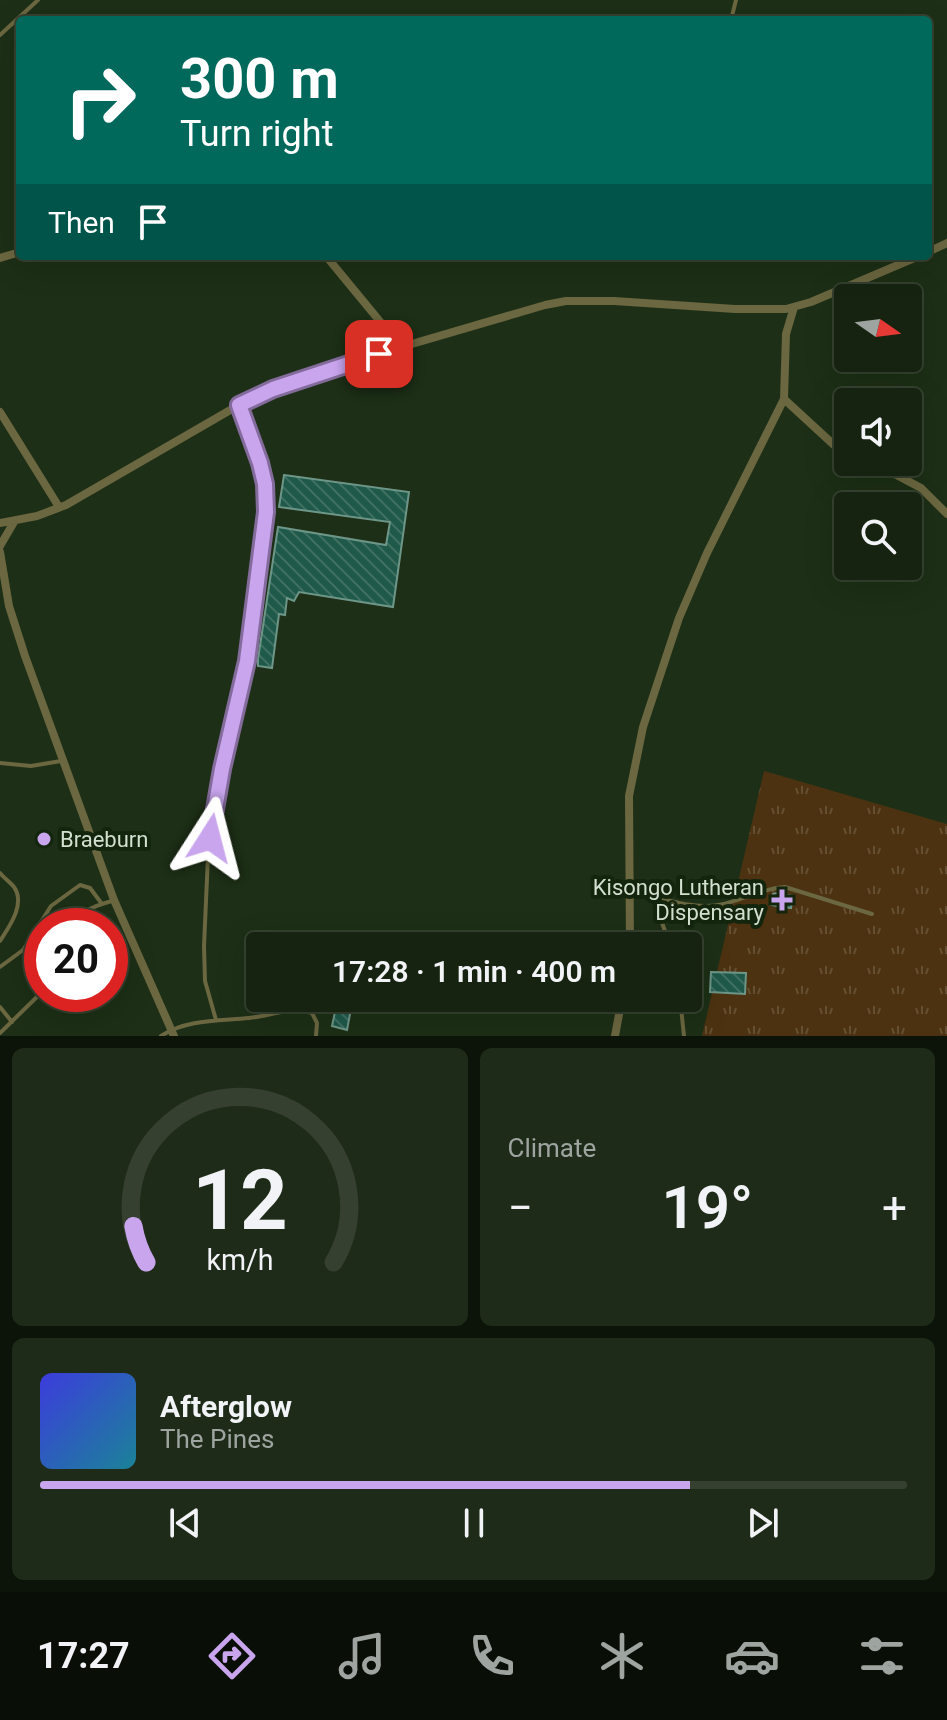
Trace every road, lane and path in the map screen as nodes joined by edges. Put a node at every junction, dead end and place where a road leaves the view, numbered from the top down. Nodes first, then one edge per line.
1 (38, 0) edge
2 (21, 16) edge
3 (16, 20) edge
4 (0, 35) edge
5 (329, 260) edge
6 (909, 260) edge
7 (794, 307) junction
8 (401, 347) junction
9 (784, 399) junction
10 (239, 405) junction
11 (0, 412) edge
12 (834, 445) edge
13 (898, 476) edge
14 (59, 507) junction
15 (947, 514) edge
16 (14, 522) junction
17 (0, 523) edge
18 (0, 549) edge
19 (65, 760) junction
20 (0, 763) edge
21 (0, 873) edge
22 (631, 890) junction
23 (653, 896) junction
24 (114, 900) junction
25 (102, 904) junction
26 (94, 908) edge
27 (872, 914) dead end
28 (630, 932) edge
29 (665, 932) edge
30 (0, 941) edge
31 (0, 967) edge
32 (0, 1007) edge
33 (24, 1010) edge
34 (619, 1012) edge
35 (681, 1012) edge
36 (216, 1020) junction
37 (12, 1022) junction
38 (0, 1033) edge
39 (173, 1033) edge
40 (161, 1036) edge
41 (316, 1036) edge
42 (615, 1036) edge
43 (684, 1036) edge

1 - 2 lane
3 - 4 lane
5 - 8 street
6 - 7 street
7 - 8 street
7 - 9 street
8 - 10 street
9 - 12 street
9 - 22 street
10 - 14 street
10 - 36 lane
11 - 14 street
13 - 15 street
14 - 16 street
16 - 17 street
16 - 18 street
18 - 19 street
19 - 20 lane
19 - 24 street
21 - 30 lane
22 - 23 lane
22 - 28 street
23 - 27 lane
23 - 29 lane
24 - 25 lane
24 - 39 street
25 - 26 lane
25 - 31 lane
32 - 37 lane
33 - 37 lane
34 - 42 street
35 - 43 lane
36 - 39 lane
36 - 41 lane
37 - 38 lane
39 - 40 lane

